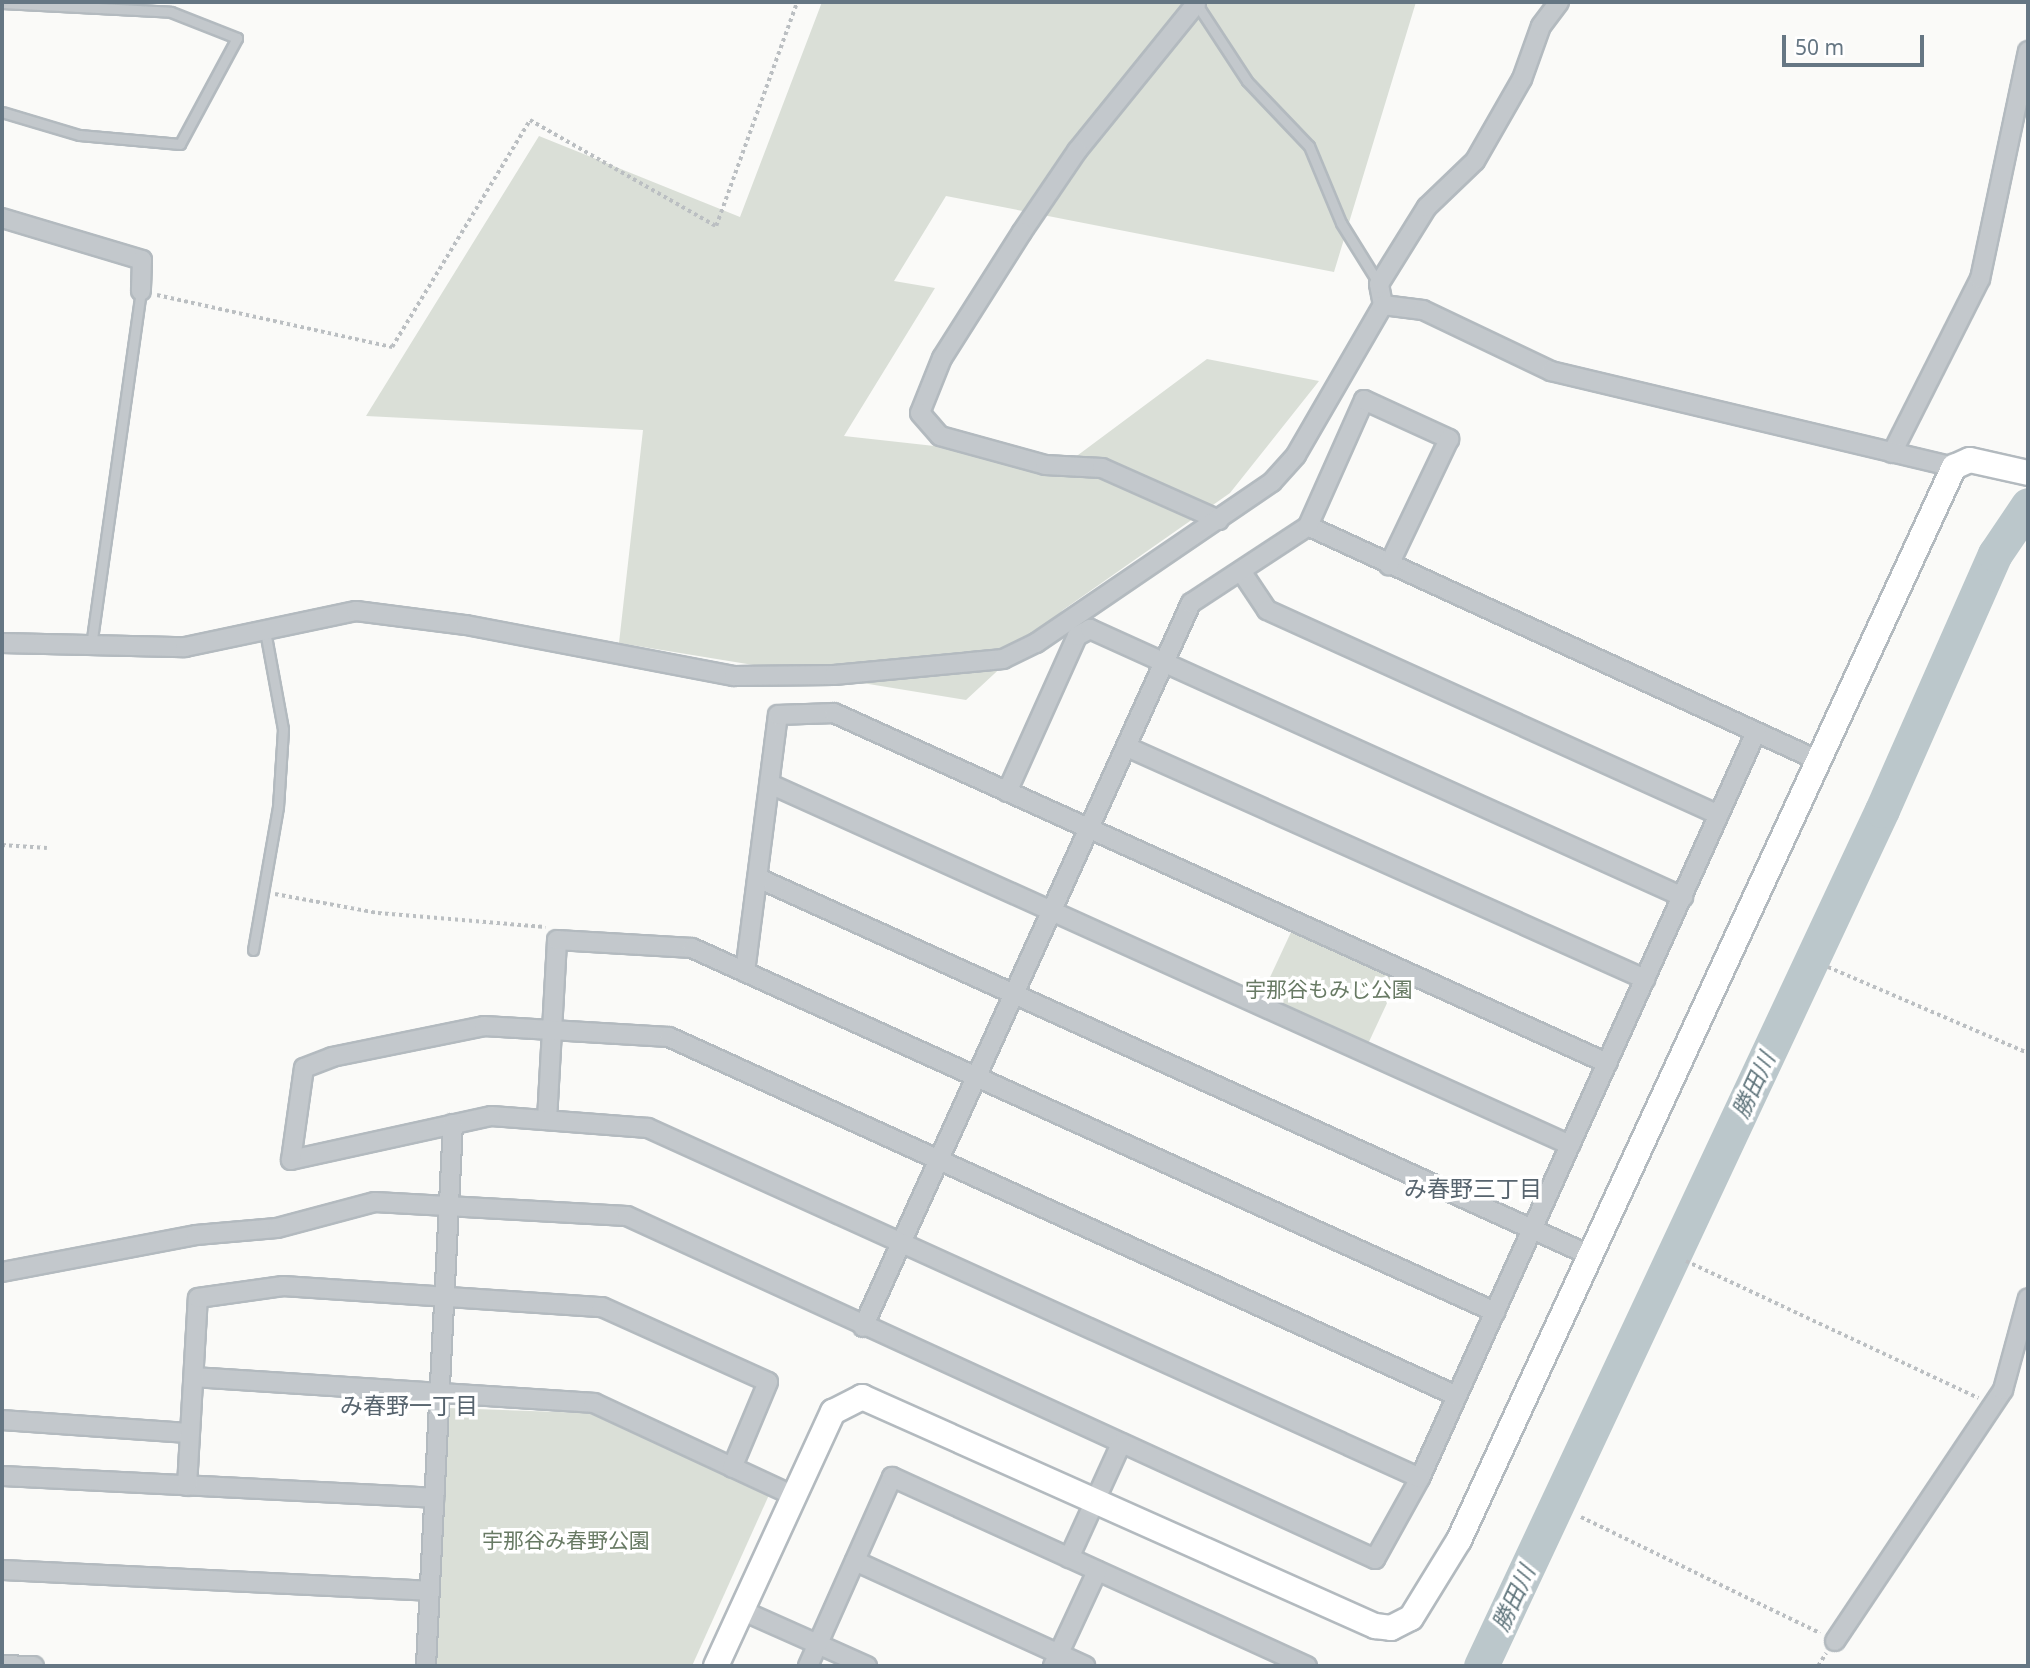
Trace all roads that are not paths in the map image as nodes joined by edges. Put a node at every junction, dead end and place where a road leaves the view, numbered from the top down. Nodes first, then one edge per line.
1 (1559, 2) edge
2 (2, 3) edge
3 (1196, 3) edge
4 (2028, 51) edge
5 (2, 112) edge
6 (2, 218) edge
7 (1378, 284) junction
8 (141, 291) joint
9 (1383, 305) junction
10 (1892, 453) junction
11 (1954, 467) junction
12 (2028, 473) edge
13 (1219, 520) junction
14 (1308, 526) junction
15 (1389, 565) junction
16 (1241, 570) junction
17 (265, 631) junction
18 (2, 643) edge
19 (91, 648) junction
20 (1164, 663) junction
21 (1756, 732) junction
22 (1127, 747) junction
23 (1815, 759) junction
24 (770, 784) junction
25 (1007, 792) junction
26 (1719, 815) junction
27 (1089, 829) junction
28 (758, 878) junction
29 (1683, 897) junction
30 (1052, 912) junction
31 (253, 950) dead end
32 (744, 972) junction
33 (1645, 979) junction
34 (1015, 995) junction
35 (552, 1030) junction
36 (1607, 1063) junction
37 (977, 1078) junction
38 (547, 1120) junction
39 (453, 1125) junction
40 (1570, 1145) junction
41 (939, 1161) junction
42 (450, 1206) junction
43 (1532, 1230) junction
44 (902, 1244) junction
45 (1589, 1255) junction
46 (2, 1272) edge
47 (444, 1297) junction
48 (2028, 1298) edge
49 (1495, 1312) junction
50 (863, 1327) junction
51 (2025, 1327) edge
52 (194, 1377) junction
53 (439, 1394) junction
54 (1457, 1396) junction
55 (2, 1420) edge
56 (190, 1433) junction
57 (1121, 1444) junction
58 (732, 1468) junction
59 (2, 1476) edge
60 (1420, 1478) junction
61 (187, 1486) junction
62 (794, 1496) junction
63 (434, 1497) junction
64 (1095, 1500) junction
65 (1069, 1558) junction
66 (855, 1561) junction
67 (2, 1570) edge
68 (1097, 1571) junction
69 (429, 1591) junction
70 (741, 1610) junction
71 (1835, 1640) road end
72 (818, 1644) junction
73 (1056, 1660) edge
74 (2, 1665) edge
75 (34, 1666) edge
76 (426, 1666) edge
77 (716, 1666) edge
78 (808, 1666) edge
79 (867, 1666) edge
80 (1085, 1666) edge
81 (1307, 1666) edge

1 - 7 street
2 - 5 lane
3 - 7 lane
3 - 13 street
4 - 10 street
6 - 8 street
7 - 9 street
8 - 19 lane
9 - 10 street
9 - 13 street
10 - 11 street
11 - 12 street
11 - 23 street
13 - 17 street
14 - 15 street
14 - 15 street
14 - 16 street
15 - 21 street
16 - 20 street
16 - 26 street
17 - 19 street
17 - 31 lane
18 - 19 street
20 - 22 street
20 - 25 street
20 - 29 street
21 - 23 street
21 - 26 street
22 - 27 street
22 - 33 street
23 - 45 street
24 - 25 street
24 - 28 street
24 - 30 street
25 - 27 street
26 - 29 street
27 - 30 street
27 - 36 street
28 - 32 street
28 - 34 street
29 - 33 street
30 - 34 street
30 - 40 street
32 - 35 street
32 - 37 street
33 - 36 street
34 - 37 street
34 - 43 street
35 - 38 street
35 - 39 street
35 - 41 street
36 - 40 street
37 - 41 street
37 - 49 street
38 - 39 street
38 - 44 street
39 - 42 street
40 - 43 street
41 - 44 street
41 - 54 street
42 - 46 street
42 - 47 street
42 - 50 street
43 - 45 street
43 - 49 street
44 - 50 street
44 - 60 street
45 - 64 street
47 - 52 street
47 - 53 street
47 - 58 street
48 - 51 street
49 - 54 street
50 - 57 street
51 - 71 street
52 - 53 street
52 - 56 street
53 - 58 street
53 - 63 street
54 - 60 street
55 - 56 street
56 - 61 street
57 - 60 street
57 - 64 street
58 - 62 street
59 - 61 street
61 - 63 street
62 - 64 street
62 - 70 street
63 - 69 street
64 - 65 street
65 - 66 street
65 - 68 street
66 - 72 street
66 - 73 street
67 - 69 street
68 - 73 street
68 - 81 street
69 - 76 street
70 - 72 street
70 - 77 street
72 - 78 street
72 - 79 street
73 - 80 street
74 - 75 street

